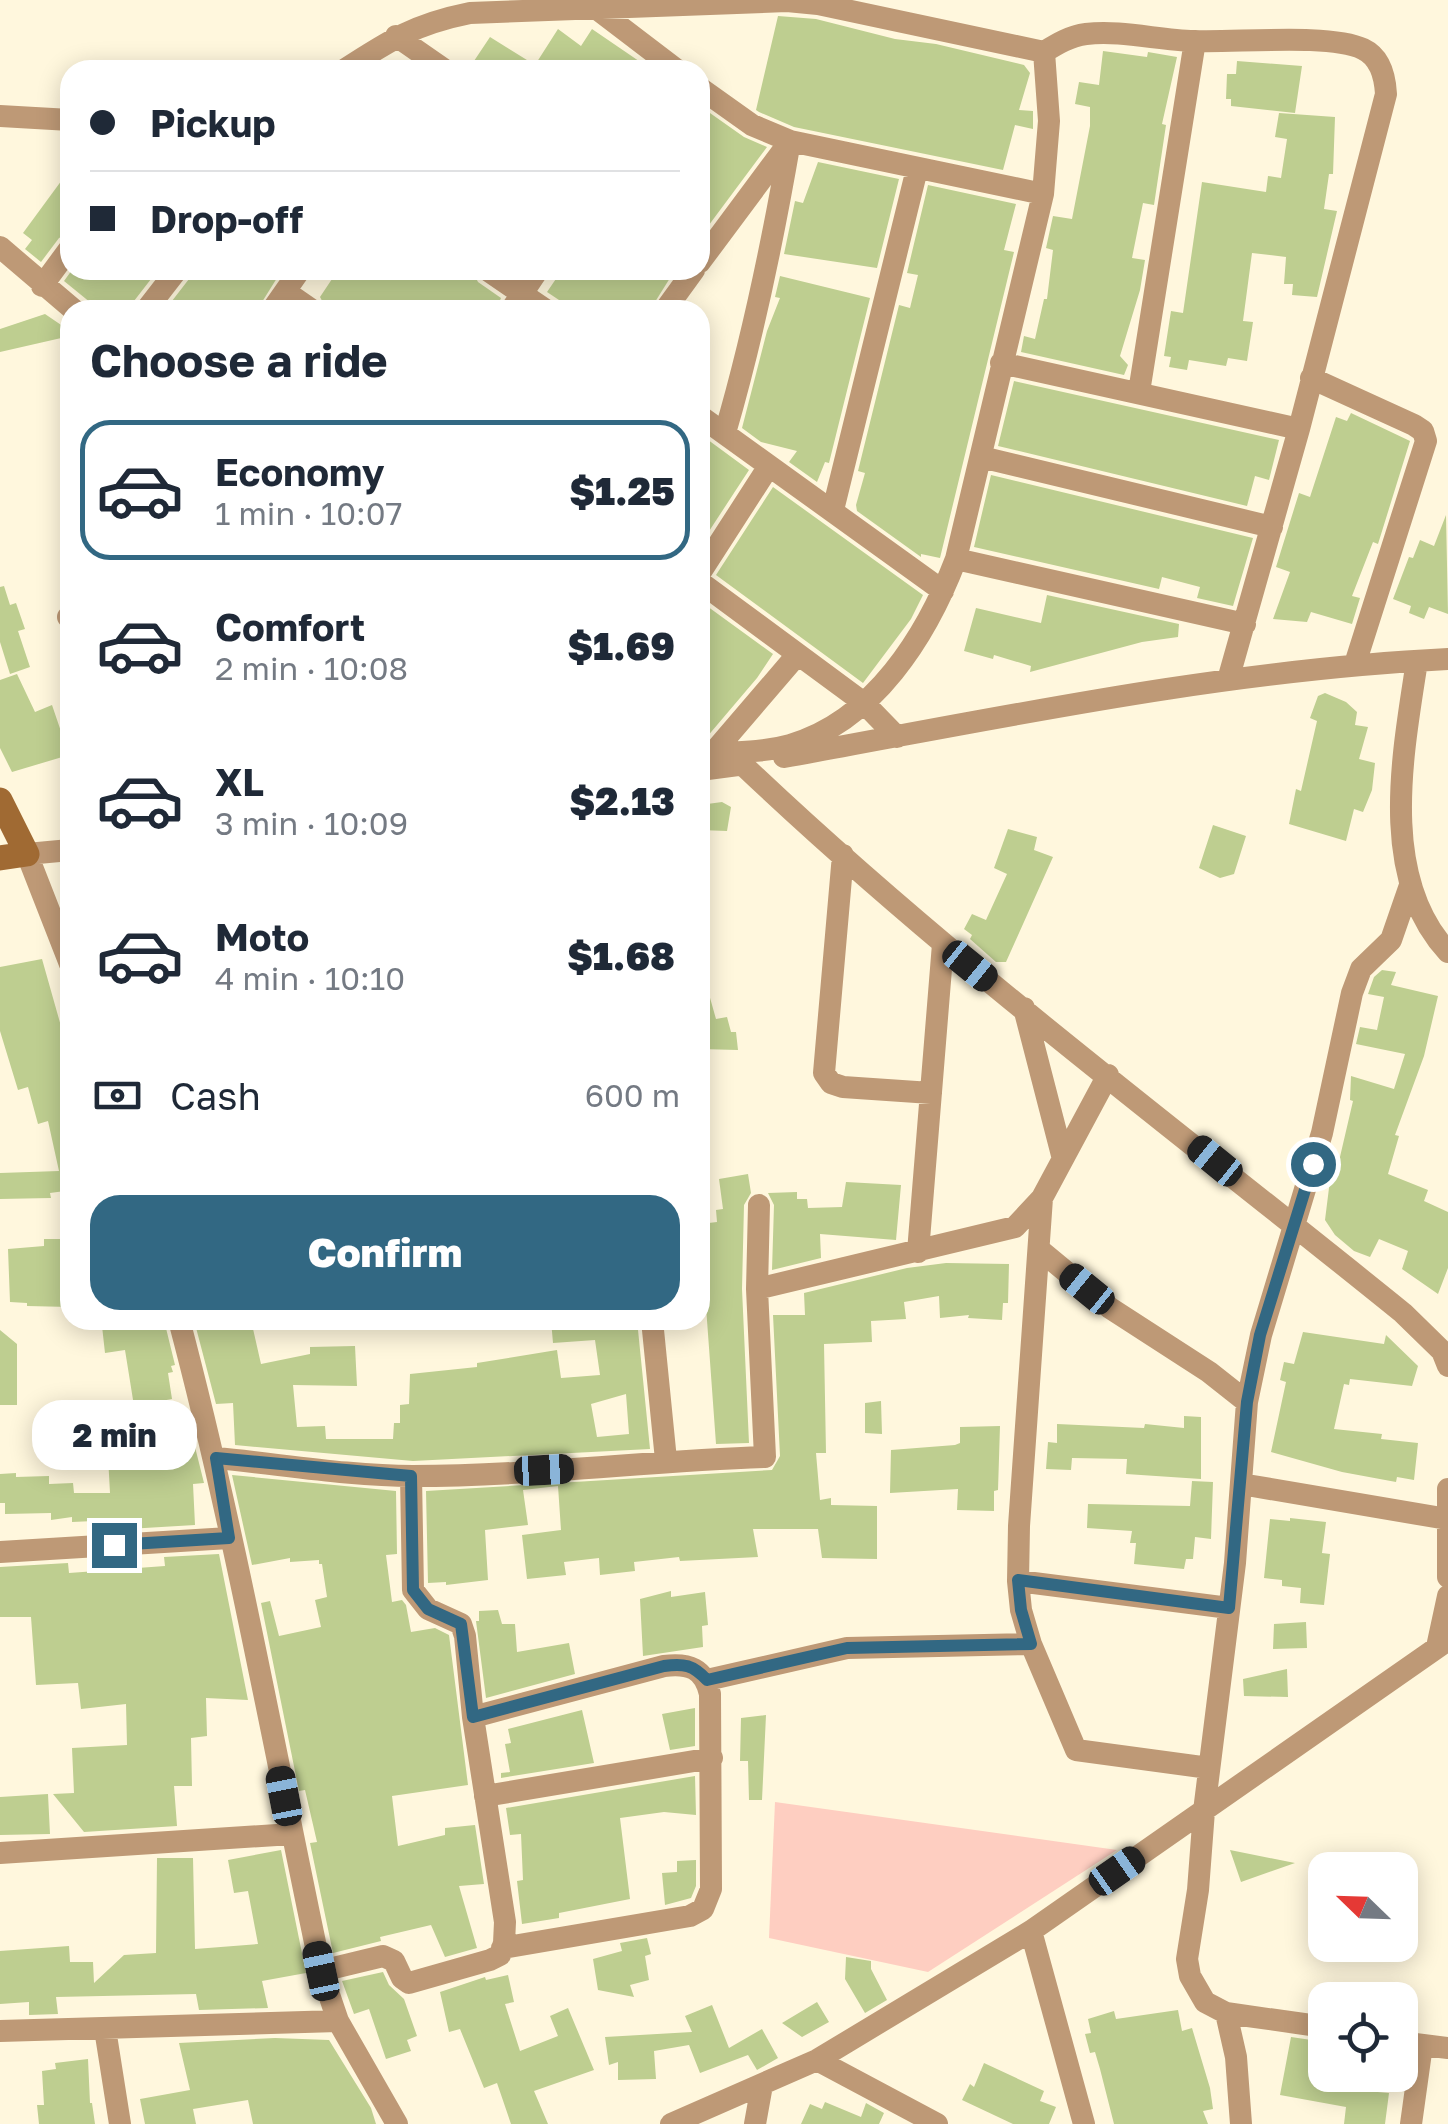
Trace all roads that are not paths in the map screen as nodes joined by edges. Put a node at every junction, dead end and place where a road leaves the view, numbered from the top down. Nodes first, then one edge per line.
1 (597, 9) junction
2 (396, 36) junction
3 (1195, 41) junction
4 (1044, 52) junction
5 (359, 60) edge
6 (431, 60) edge
7 (664, 60) edge
8 (710, 95) edge
9 (0, 116) edge
10 (60, 119) edge
11 (790, 141) junction
12 (917, 169) junction
13 (1044, 194) junction
14 (710, 244) edge
15 (0, 247) edge
16 (60, 262) edge
17 (169, 280) edge
18 (496, 280) edge
19 (42, 286) junction
20 (61, 300) edge
21 (154, 300) edge
22 (515, 300) edge
23 (1001, 363) junction
24 (1311, 378) junction
25 (1139, 392) junction
26 (710, 423) edge
27 (1299, 429) junction
28 (725, 433) junction
29 (981, 456) junction
30 (769, 466) junction
31 (834, 510) junction
32 (1272, 527) junction
33 (710, 557) edge
34 (956, 559) junction
35 (710, 590) edge
36 (944, 591) junction
37 (1245, 624) junction
38 (797, 655) junction
39 (1448, 659) edge
40 (1417, 661) junction
41 (1355, 664) junction
42 (1228, 680) junction
43 (864, 703) junction
44 (897, 737) junction
45 (710, 754) edge
46 (710, 758) edge
47 (710, 760) edge
48 (743, 765) junction
49 (0, 800) edge
50 (60, 851) edge
51 (27, 854) junction
52 (843, 856) junction
53 (0, 858) edge
54 (1409, 888) junction
55 (60, 938) edge
56 (943, 944) junction
57 (1448, 952) edge
58 (1024, 1008) junction
59 (1108, 1075) junction
60 (931, 1092) junction
61 (1063, 1160) junction
62 (1042, 1198) junction
63 (759, 1204) dead end
64 (1295, 1226) junction
65 (1041, 1251) junction
66 (918, 1252) junction
67 (756, 1289) junction
68 (183, 1330) edge
69 (653, 1330) edge
70 (1448, 1366) edge
71 (1247, 1402) junction
72 (216, 1458) junction
73 (666, 1460) junction
74 (411, 1476) junction
75 (1241, 1484) junction
76 (1448, 1489) edge
77 (1447, 1518) edge
78 (229, 1538) junction
79 (0, 1552) edge
80 (1448, 1577) edge
81 (1018, 1580) junction
82 (1448, 1596) edge
83 (1229, 1608) junction
84 (1443, 1643) edge
85 (1031, 1644) junction
86 (707, 1680) junction
87 (473, 1717) junction
88 (712, 1758) junction
89 (1209, 1768) junction
90 (485, 1796) junction
91 (1204, 1810) junction
92 (292, 1834) junction
93 (0, 1853) edge
94 (1030, 1931) junction
95 (502, 1948) junction
96 (321, 1971) junction
97 (1226, 2013) junction
98 (338, 2021) junction
99 (1308, 2025) edge
100 (105, 2029) junction
101 (0, 2031) edge
102 (1418, 2045) edge
103 (1448, 2048) edge
104 (817, 2060) junction
105 (762, 2085) junction
106 (1411, 2092) edge
107 (120, 2124) edge
108 (397, 2124) edge
109 (670, 2124) edge
110 (756, 2124) edge
111 (936, 2124) edge
112 (1084, 2124) edge
113 (1241, 2124) edge
114 (1411, 2124) edge

1 - 2 street
1 - 4 street
1 - 7 street
2 - 5 street
2 - 6 street
3 - 4 street
3 - 24 street
3 - 25 street
4 - 13 street
8 - 11 street
9 - 10 street
11 - 12 street
11 - 14 street
11 - 28 street
12 - 13 street
12 - 31 street
13 - 23 street
15 - 19 street
16 - 19 street
17 - 21 street
18 - 22 street
19 - 20 street
23 - 25 street
23 - 29 street
24 - 27 street
24 - 41 street
25 - 27 street
26 - 28 street
27 - 32 street
28 - 30 street
29 - 32 street
29 - 34 street
30 - 31 street
30 - 33 street
31 - 36 street
32 - 37 street
34 - 36 street
34 - 37 street
35 - 38 street
36 - 43 street
37 - 42 street
38 - 43 street
38 - 45 street
39 - 40 street
40 - 41 street
40 - 54 street
41 - 42 street
42 - 44 street
43 - 44 street
43 - 46 street
44 - 48 street
47 - 48 street
48 - 52 street
49 - 51 main road
50 - 51 street
51 - 53 main road
51 - 55 street
52 - 56 street
52 - 60 street
54 - 57 street
54 - 64 street
56 - 58 street
56 - 60 street
58 - 59 street
58 - 61 street
59 - 61 street
59 - 64 street
60 - 66 street
61 - 62 street
62 - 65 street
62 - 66 street
63 - 67 street
64 - 70 street
64 - 71 street
65 - 71 street
65 - 81 street
66 - 67 street
67 - 73 street
68 - 72 street
69 - 73 street
71 - 75 street
72 - 74 street
72 - 78 street
73 - 74 street
74 - 87 street
75 - 77 street
75 - 83 street
76 - 77 street
77 - 80 street
78 - 79 street
78 - 92 street
81 - 83 street
81 - 85 street
82 - 84 street
83 - 89 street
84 - 91 street
85 - 86 street
85 - 89 street
86 - 87 street
86 - 88 street
87 - 90 street
88 - 90 street
88 - 95 street
89 - 91 street
90 - 95 street
91 - 94 street
91 - 97 street
92 - 93 street
92 - 96 street
94 - 104 street
94 - 112 street
95 - 96 street
96 - 98 street
97 - 99 street
97 - 113 street
98 - 100 street
98 - 108 street
100 - 101 street
100 - 107 street
102 - 103 street
104 - 105 street
104 - 111 street
105 - 109 street
105 - 110 street
106 - 114 street

